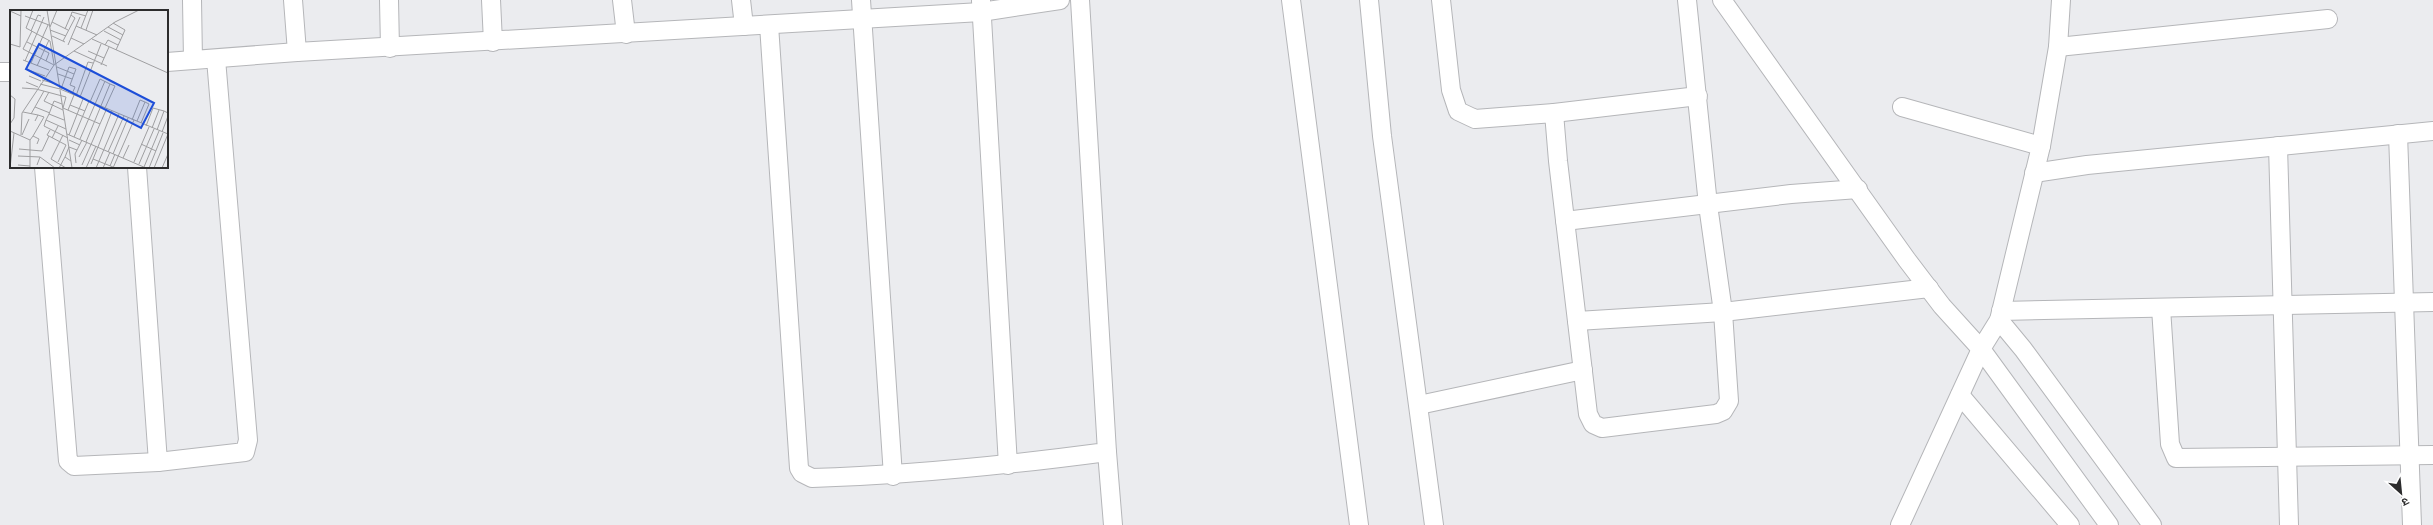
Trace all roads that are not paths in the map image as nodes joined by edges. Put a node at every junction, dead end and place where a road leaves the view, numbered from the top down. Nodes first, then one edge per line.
1 (192, 0) edge
2 (293, 0) edge
3 (388, 0) edge
4 (491, 0) edge
5 (622, 0) edge
6 (741, 0) edge
7 (861, 0) edge
8 (1060, 0) edge
9 (1080, 0) edge
10 (1292, 0) edge
11 (1369, 0) edge
12 (1441, 0) edge
13 (1687, 0) edge
14 (1722, 0) edge
15 (2061, 0) edge
16 (981, 6) edge
17 (863, 19) junction
18 (2328, 19) dead end
19 (769, 25) junction
20 (744, 26) junction
21 (626, 34) junction
22 (493, 42) junction
23 (2058, 47) junction
24 (390, 48) junction
25 (297, 52) junction
26 (216, 59) junction
27 (193, 60) junction
28 (168, 62) edge
29 (1698, 96) junction
30 (1902, 107) dead end
31 (1554, 113) junction
32 (2433, 131) edge
33 (2398, 134) junction
34 (2041, 146) junction
35 (2278, 146) junction
36 (44, 168) edge
37 (137, 168) edge
38 (2034, 173) junction
39 (1858, 189) junction
40 (1708, 205) junction
41 (1565, 221) junction
42 (1929, 288) junction
43 (2404, 302) junction
44 (2433, 302) edge
45 (2281, 305) junction
46 (2161, 308) junction
47 (1723, 312) junction
48 (1577, 321) junction
49 (1992, 331) junction
50 (1583, 370) junction
51 (1960, 395) junction
52 (1419, 404) junction
53 (1107, 452) junction
54 (2286, 456) junction
55 (2409, 456) junction
56 (2433, 456) edge
57 (158, 462) junction
58 (1008, 465) junction
59 (893, 476) junction
60 (1114, 525) edge
61 (1359, 525) edge
62 (1434, 525) edge
63 (1900, 525) edge
64 (2070, 525) edge
65 (2108, 525) edge
66 (2152, 525) edge
67 (2289, 525) edge
68 (2412, 525) edge

1 - 27 street
2 - 25 street
3 - 24 street
4 - 22 street
5 - 21 street
6 - 20 street
7 - 17 street
8 - 16 street
9 - 53 street
10 - 61 street
11 - 52 street
12 - 31 street
13 - 29 street
14 - 39 street
15 - 23 street
16 - 17 street
16 - 58 street
17 - 19 street
17 - 59 street
18 - 23 street
19 - 20 street
19 - 59 street
20 - 21 street
21 - 22 street
22 - 24 street
23 - 34 street
24 - 25 street
25 - 26 street
26 - 27 street
26 - 57 street
27 - 28 street
29 - 31 street
29 - 40 street
30 - 34 street
31 - 41 street
32 - 33 street
33 - 35 street
33 - 43 street
34 - 38 street
35 - 38 street
35 - 45 street
36 - 57 street
37 - 57 street
38 - 49 street
39 - 40 street
39 - 42 street
40 - 41 street
40 - 47 street
41 - 48 street
42 - 47 street
42 - 49 street
43 - 44 street
43 - 45 street
43 - 55 street
45 - 46 street
45 - 54 street
46 - 49 street
46 - 54 street
47 - 48 street
47 - 50 street
48 - 50 street
49 - 51 street
49 - 65 street
49 - 66 street
50 - 52 street
51 - 63 street
51 - 64 street
52 - 62 street
53 - 58 street
53 - 60 street
54 - 55 street
54 - 67 street
55 - 56 street
55 - 68 street
58 - 59 street

